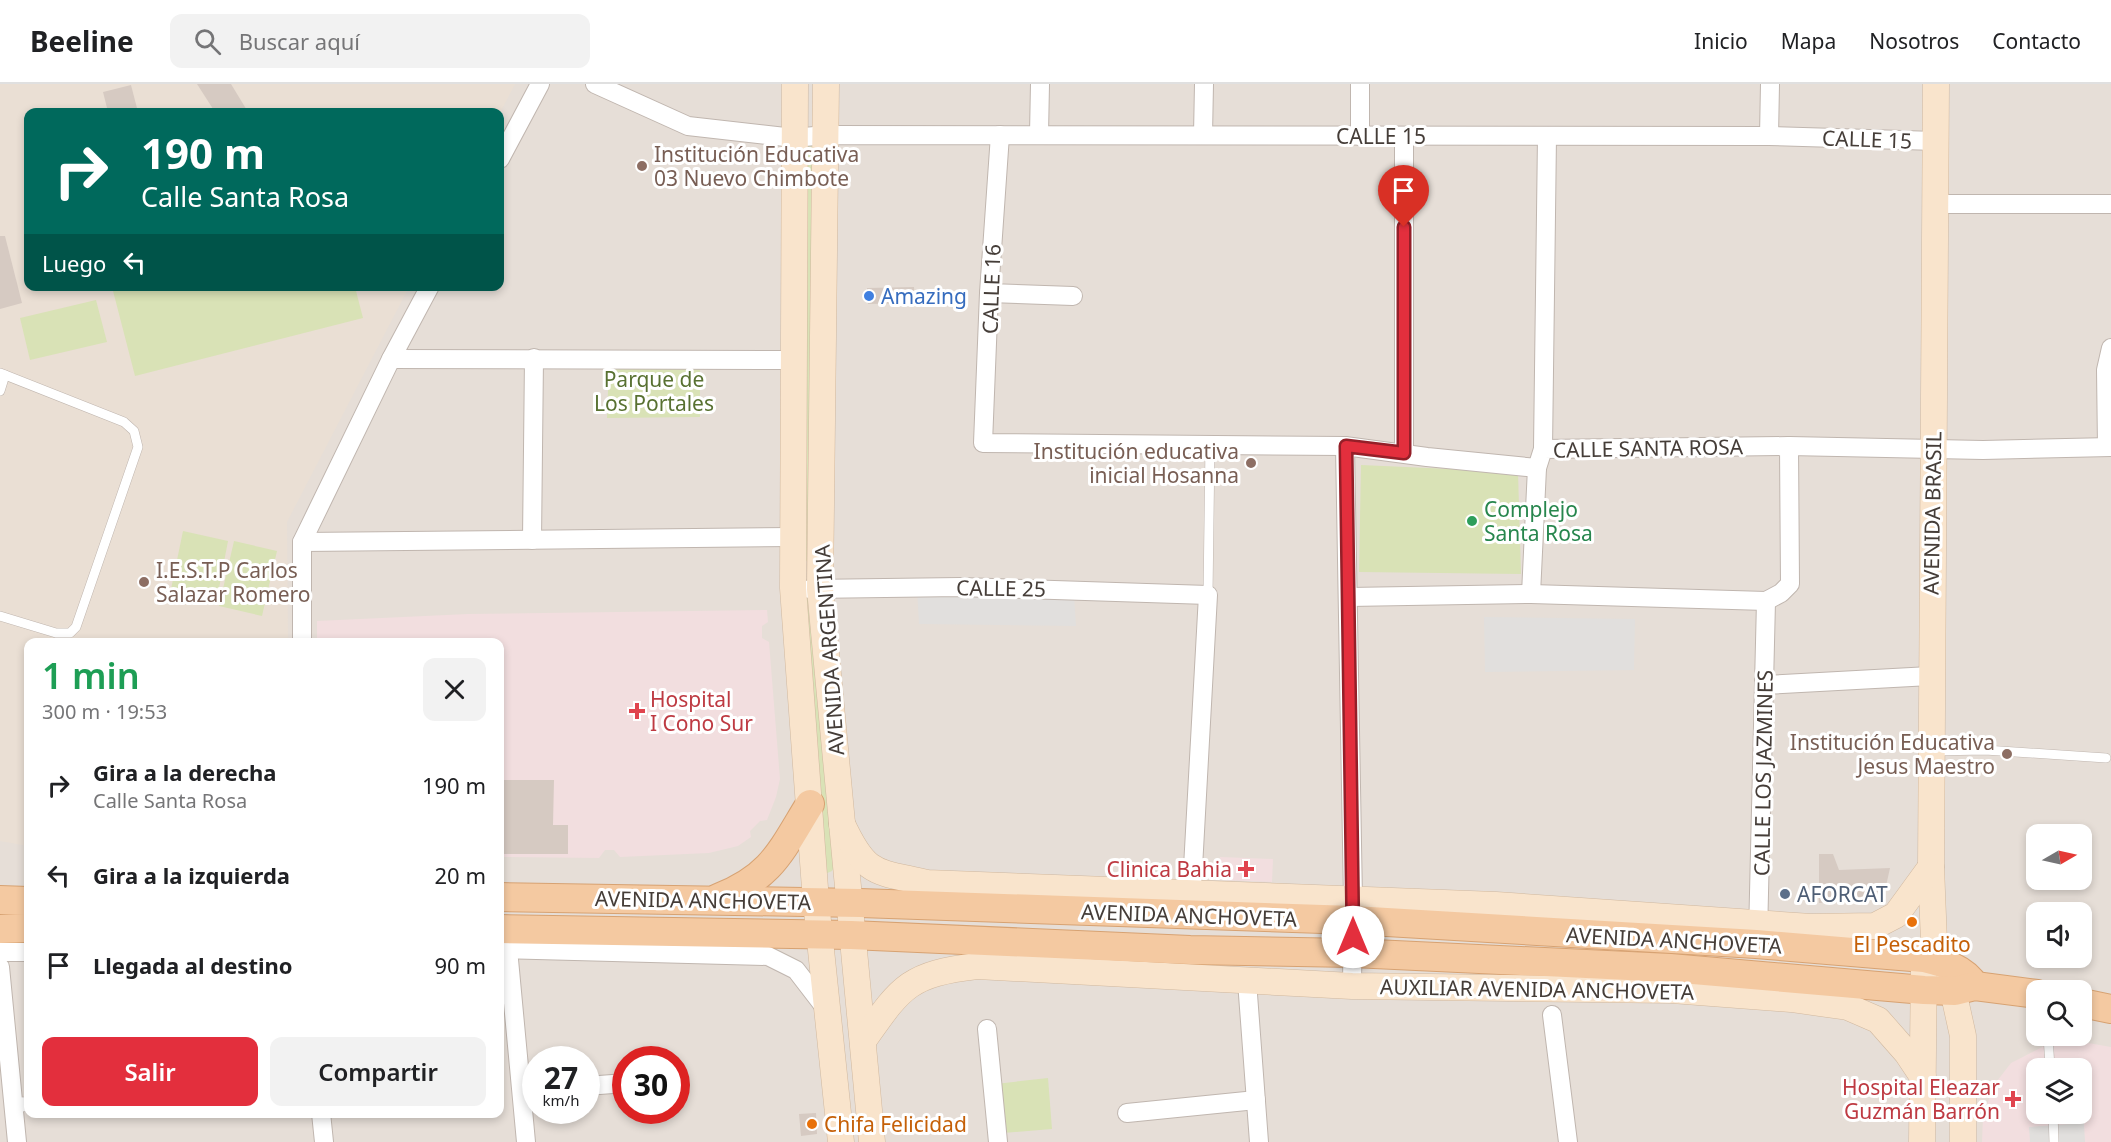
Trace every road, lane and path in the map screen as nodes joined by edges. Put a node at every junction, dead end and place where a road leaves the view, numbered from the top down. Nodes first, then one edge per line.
1 (540, 84) edge
2 (595, 84) edge
3 (795, 84) edge
4 (826, 84) edge
5 (1040, 84) edge
6 (1204, 84) edge
7 (1360, 84) edge
8 (1770, 84) edge
9 (1936, 84) edge
10 (1039, 134) junction
11 (825, 135) junction
12 (1000, 135) junction
13 (1203, 135) junction
14 (1360, 136) junction
15 (1404, 136) junction
16 (1547, 136) junction
17 (1769, 136) junction
18 (794, 138) junction
19 (1936, 141) junction
20 (504, 152) edge
21 (1934, 204) junction
22 (2111, 204) edge
23 (427, 291) edge
24 (989, 293) junction
25 (1073, 296) dead end
26 (2111, 348) edge
27 (534, 358) junction
28 (391, 359) junction
29 (795, 360) junction
30 (2, 374) edge
31 (0, 391) edge
32 (983, 443) joint
33 (1210, 445) junction
34 (1346, 446) junction
35 (1789, 446) junction
36 (2109, 447) edge
37 (1543, 448) junction
38 (1933, 448) junction
39 (1404, 453) junction
40 (1537, 468) junction
41 (793, 537) junction
42 (532, 540) junction
43 (302, 542) junction
44 (793, 588) junction
45 (820, 589) junction
46 (1531, 594) junction
47 (1208, 595) junction
48 (1349, 597) junction
49 (1766, 601) junction
50 (0, 616) edge
51 (302, 638) edge
52 (1930, 676) junction
53 (1765, 685) junction
54 (1930, 751) junction
55 (2106, 758) dead end
56 (810, 804) junction
57 (842, 824) junction
58 (1931, 867) junction
59 (504, 897) edge
60 (0, 900) edge
61 (712, 900) junction
62 (24, 902) edge
63 (816, 902) junction
64 (848, 903) junction
65 (1191, 904) junction
66 (1353, 910) junction
67 (24, 928) edge
68 (0, 929) edge
69 (820, 934) junction
70 (1758, 934) junction
71 (851, 935) junction
72 (504, 943) edge
73 (504, 943) edge
74 (0, 952) edge
75 (24, 952) edge
76 (1353, 953) junction
77 (504, 954) edge
78 (1935, 954) junction
79 (0, 967) edge
80 (1247, 981) junction
81 (1352, 986) junction
82 (1965, 988) junction
83 (1924, 990) junction
84 (2026, 993) edge
85 (2092, 1005) edge
86 (2111, 1009) edge
87 (828, 1011) junction
88 (1552, 1016) dead end
89 (987, 1029) dead end
90 (863, 1041) junction
91 (522, 1057) edge
92 (1923, 1077) junction
93 (1256, 1100) junction
94 (21, 1104) edge
95 (1127, 1113) dead end
96 (322, 1118) edge
97 (527, 1124) edge
98 (2053, 1124) edge
99 (17, 1142) edge
100 (324, 1142) edge
101 (526, 1142) edge
102 (841, 1142) edge
103 (872, 1142) edge
104 (998, 1142) edge
105 (1259, 1142) edge
106 (1568, 1142) edge
107 (1922, 1142) edge
108 (1963, 1142) edge
109 (2054, 1142) edge

1 - 20 street
2 - 18 street, CALLE 15
3 - 18 main road, AVENIDA ARGENTINA
4 - 11 main road, AVENIDA ARGENTINA
5 - 10 street
6 - 13 street
7 - 14 street
8 - 17 street
9 - 19 main road, AVENIDA BRASIL
10 - 12 street, CALLE 15
10 - 13 street, CALLE 15
11 - 12 street, CALLE 15
11 - 18 street, CALLE 15
11 - 45 main road, AVENIDA ARGENTINA
12 - 24 street, CALLE 16
13 - 14 street, CALLE 15
14 - 15 street, CALLE 15
15 - 16 street, CALLE 15
15 - 39 street
16 - 17 street, CALLE 15
16 - 37 street
17 - 19 street, CALLE 15
18 - 29 main road, AVENIDA ARGENTINA
19 - 21 main road, AVENIDA BRASIL
21 - 22 street
21 - 38 main road, AVENIDA BRASIL
23 - 28 street
24 - 25 street
24 - 32 street, CALLE 16
26 - 36 street
27 - 28 street
27 - 29 street
27 - 42 street
28 - 43 street
29 - 41 main road, AVENIDA ARGENTINA
30 - 31 lane
30 - 50 lane
32 - 33 street, CALLE SANTA ROSA
33 - 34 street, CALLE SANTA ROSA
33 - 47 lane
34 - 39 street, CALLE SANTA ROSA
34 - 48 street
35 - 37 street, CALLE SANTA ROSA
35 - 38 street, CALLE SANTA ROSA
35 - 49 street
36 - 38 street, CALLE SANTA ROSA
37 - 40 street, CALLE SANTA ROSA
38 - 52 main road, AVENIDA BRASIL
39 - 40 street, CALLE SANTA ROSA
40 - 46 street
41 - 42 street
41 - 44 main road, AVENIDA ARGENTINA
42 - 43 street
43 - 51 street
44 - 45 street, CALLE 25
44 - 56 main road, AVENIDA ARGENTINA
45 - 47 street, CALLE 25
45 - 57 main road, AVENIDA ARGENTINA
46 - 48 street
46 - 49 street
47 - 65 street
48 - 66 street
49 - 53 street, CALLE LOS JAZMINES
52 - 53 street
52 - 54 main road, AVENIDA BRASIL
53 - 70 street, CALLE LOS JAZMINES
54 - 55 lane
54 - 58 main road, AVENIDA BRASIL
56 - 61 main road
56 - 63 main road, AVENIDA ARGENTINA
57 - 64 main road, AVENIDA ARGENTINA
57 - 65 main road
58 - 70 main road
58 - 78 main road, AVENIDA BRASIL
59 - 61 main road, AVENIDA ANCHOVETA
60 - 62 main road
61 - 63 main road, AVENIDA ANCHOVETA
63 - 64 main road, AVENIDA ANCHOVETA
63 - 69 main road, AVENIDA ARGENTINA
64 - 65 main road, AVENIDA ANCHOVETA
64 - 71 main road, AVENIDA ARGENTINA
65 - 66 main road, AVENIDA ANCHOVETA
66 - 70 main road, AVENIDA ANCHOVETA
66 - 76 street
67 - 68 main road
69 - 71 main road, AVENIDA ANCHOVETA
69 - 72 main road, AVENIDA ANCHOVETA
69 - 87 main road, AVENIDA ARGENTINA
70 - 78 main road, AVENIDA ANCHOVETA
71 - 76 main road, AVENIDA ANCHOVETA
71 - 90 main road, AVENIDA ARGENTINA
73 - 87 street
74 - 75 street
76 - 81 street
76 - 83 main road, AVENIDA ANCHOVETA
77 - 91 street
78 - 82 main road, AVENIDA ANCHOVETA
78 - 83 main road, AVENIDA BRASIL
79 - 94 street
80 - 81 main road, AUXILIAR AVENIDA ANCHOVETA
80 - 90 main road, AUXILIAR AVENIDA ANCHOVETA
80 - 93 street
81 - 92 main road, AUXILIAR AVENIDA ANCHOVETA
82 - 83 main road, AVENIDA ANCHOVETA
82 - 84 main road, AVENIDA ANCHOVETA
82 - 108 main road
83 - 92 main road, AVENIDA BRASIL
85 - 86 main road
87 - 102 main road, AVENIDA ARGENTINA
88 - 106 street
89 - 104 street
90 - 103 main road, AVENIDA ARGENTINA
92 - 107 main road, AVENIDA BRASIL
93 - 95 street
93 - 105 street
94 - 99 street
96 - 100 street
97 - 101 street
98 - 109 lane

